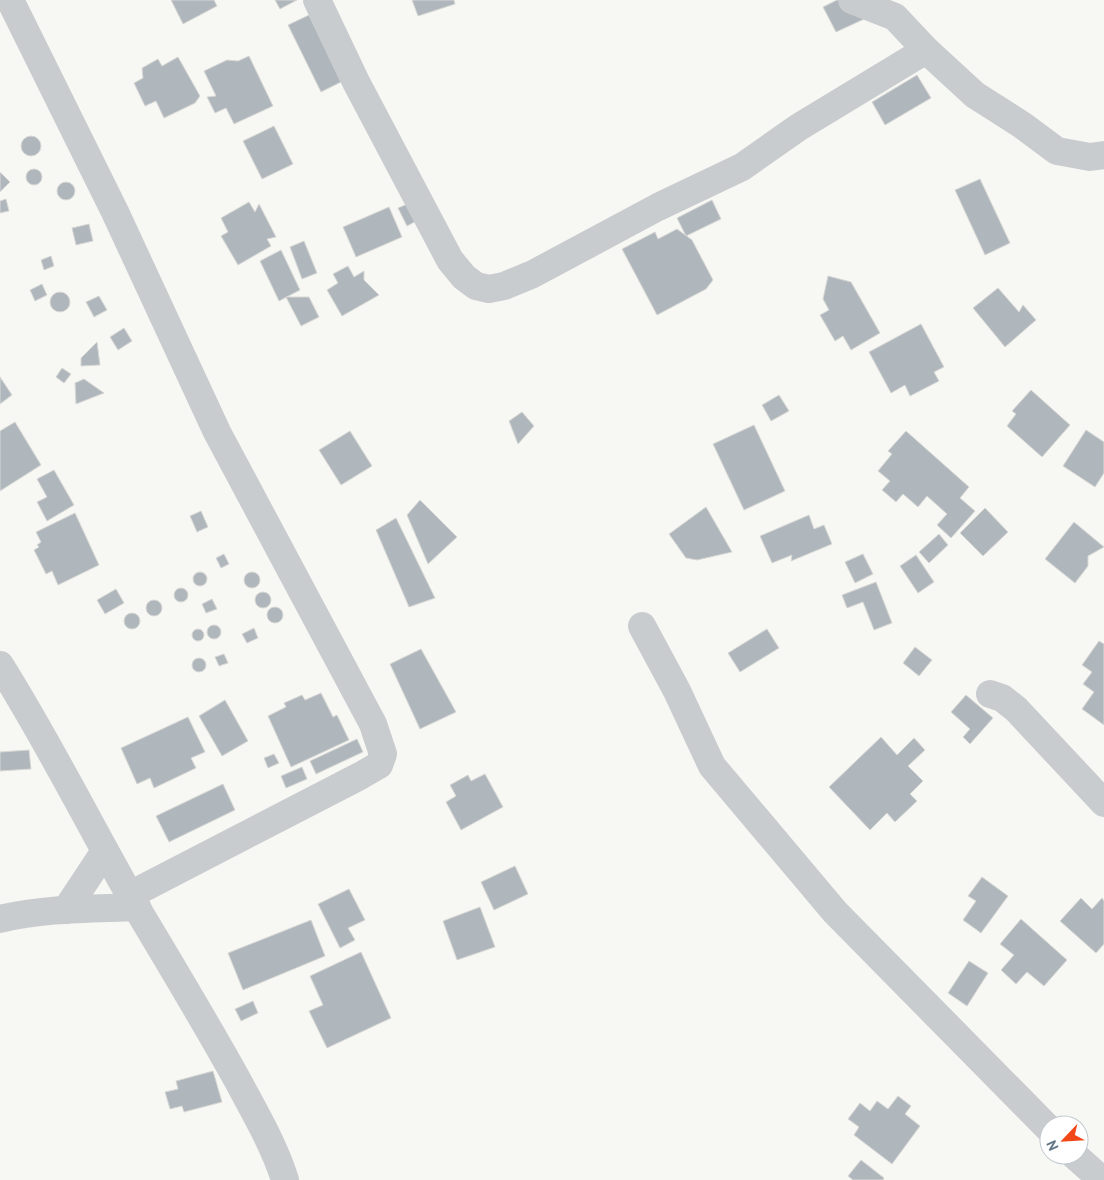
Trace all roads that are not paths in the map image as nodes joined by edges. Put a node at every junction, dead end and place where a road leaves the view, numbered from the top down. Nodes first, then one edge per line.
1 (10, 0) edge
2 (317, 0) edge
3 (852, 0) edge
4 (926, 50) junction
5 (1104, 155) edge
6 (642, 626) dead end
7 (0, 665) edge
8 (990, 694) dead end
9 (1104, 803) edge
10 (105, 851) junction
11 (134, 901) junction
12 (66, 910) junction
13 (0, 919) edge
14 (1039, 1119) edge
15 (1085, 1165) edge
16 (285, 1180) edge
17 (1102, 1180) edge

1 - 11 street
2 - 4 street
3 - 4 street
4 - 5 street
6 - 14 street
7 - 10 street
8 - 9 street
10 - 11 street
10 - 12 street
11 - 12 street
11 - 16 street
12 - 13 street
15 - 17 street

